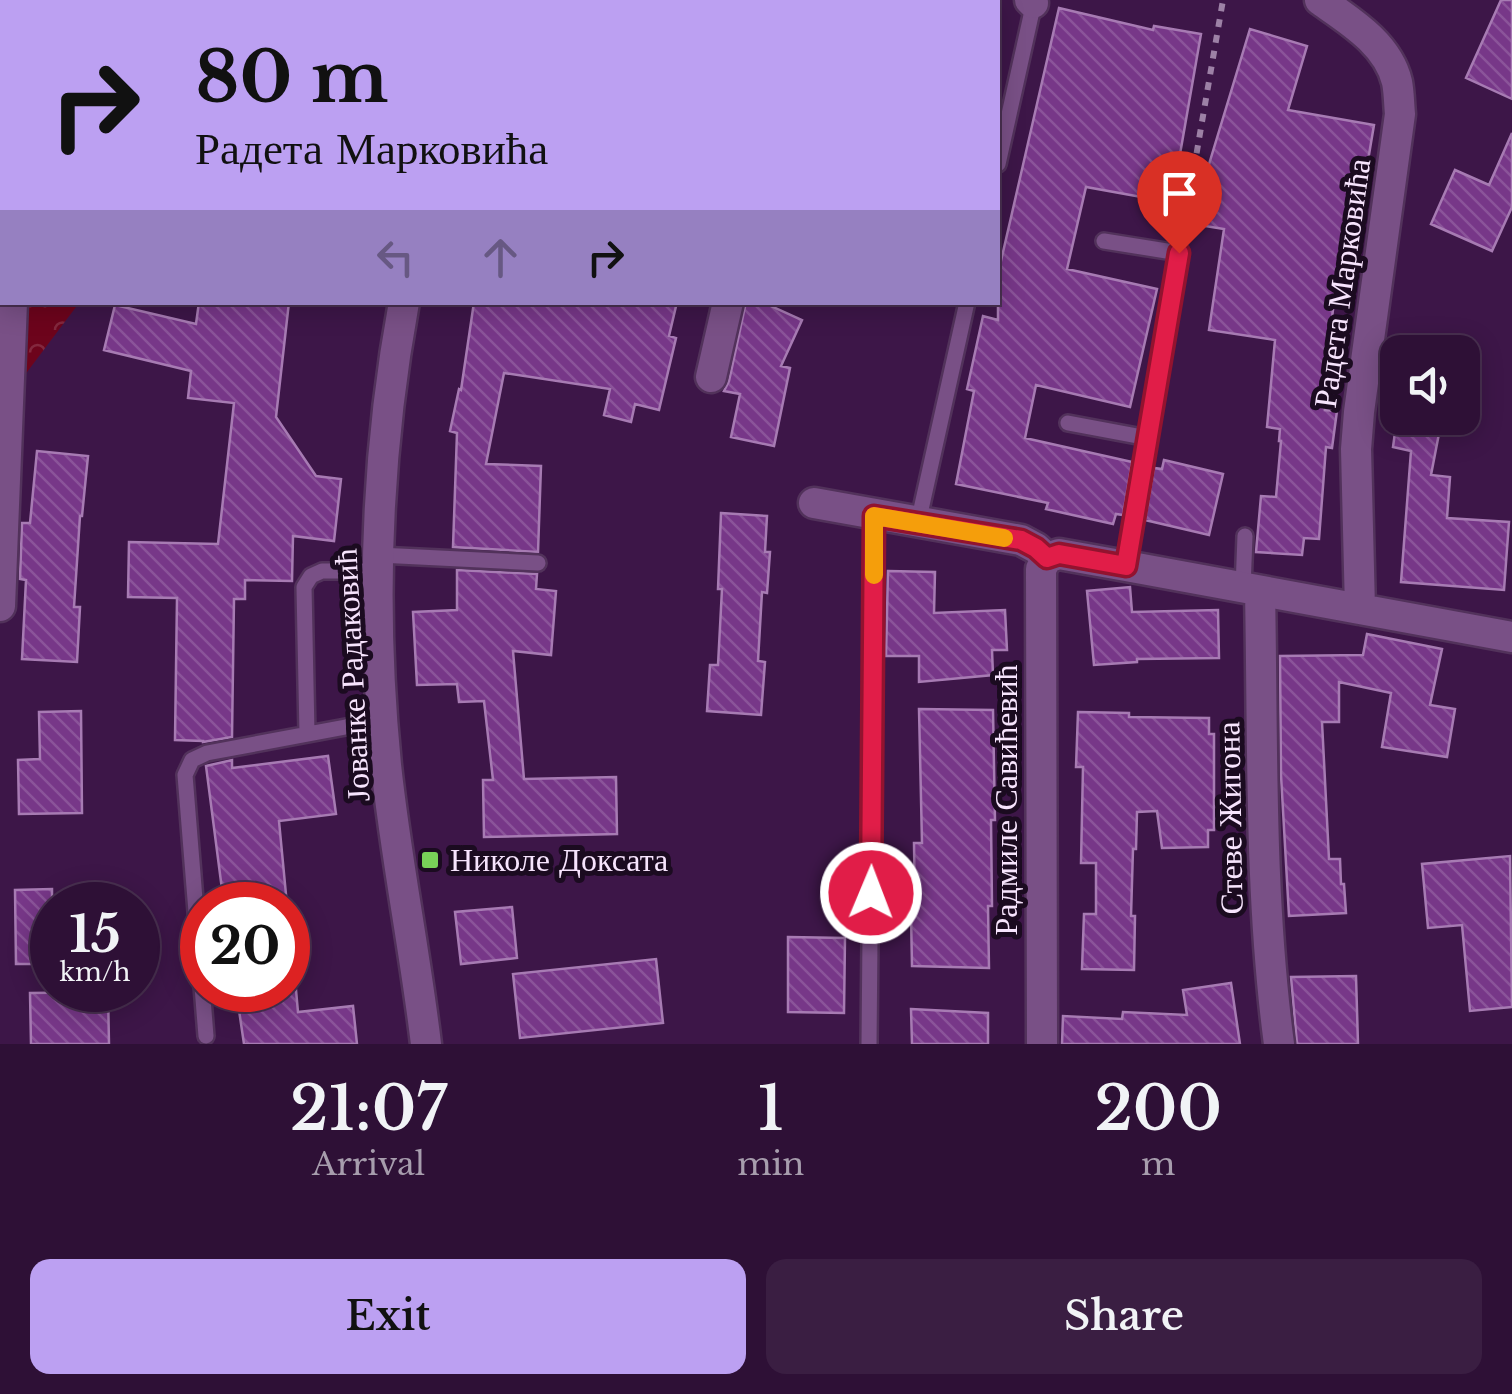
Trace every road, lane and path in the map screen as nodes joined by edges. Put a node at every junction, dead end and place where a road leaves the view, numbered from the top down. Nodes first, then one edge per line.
1 (1223, 0) edge
2 (1320, 0) edge
3 (1033, 1) edge
4 (1000, 155) edge
5 (1104, 240) dead end
6 (1179, 253) junction
7 (12, 305) edge
8 (404, 305) edge
9 (727, 305) edge
10 (966, 305) edge
11 (711, 377) dead end
12 (1068, 422) dead end
13 (1148, 438) junction
14 (814, 504) dead end
15 (874, 516) junction
16 (918, 523) junction
17 (1245, 536) dead end
18 (1047, 558) junction
19 (379, 563) junction
20 (538, 563) dead end
21 (1126, 566) junction
22 (1252, 589) junction
23 (0, 606) edge
24 (1360, 609) junction
25 (1512, 638) edge
26 (384, 720) junction
27 (306, 734) junction
28 (206, 1036) dead end
29 (426, 1044) edge
30 (869, 1044) edge
31 (1042, 1044) edge
32 (1278, 1044) edge

1 - 6 path
2 - 24 street, Радета Марковића
3 - 4 lane
5 - 6 lane
6 - 13 lane
7 - 23 street
8 - 19 street, Јованке Радаковић
9 - 11 street
10 - 16 lane
12 - 13 lane
13 - 21 lane
14 - 15 street
15 - 16 street
15 - 30 lane
16 - 18 street
17 - 22 lane
18 - 21 street
18 - 31 street, Радмиле Савићевић
19 - 20 lane
19 - 26 street, Јованке Радаковић
19 - 27 lane
21 - 22 street
22 - 24 street
22 - 32 street, Стеве Жигона
24 - 25 street
26 - 27 lane
26 - 29 street, Јованке Радаковић
27 - 28 lane

